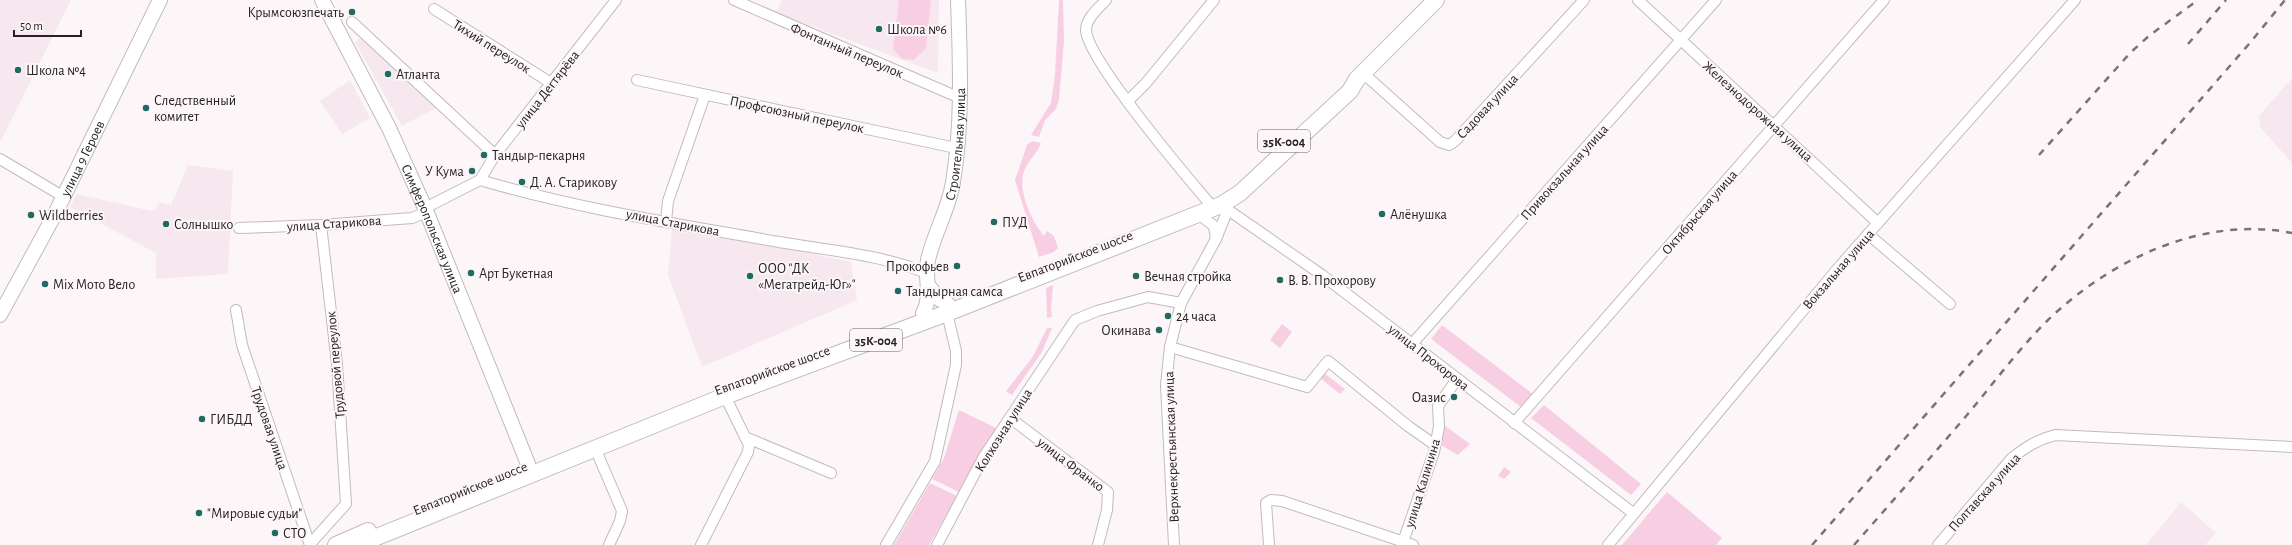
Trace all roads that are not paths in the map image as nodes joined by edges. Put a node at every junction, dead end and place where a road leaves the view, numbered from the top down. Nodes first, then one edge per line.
1 (160, 0) edge
2 (322, 0) edge
3 (616, 0) edge
4 (734, 0) edge
5 (958, 0) edge
6 (1106, 0) edge
7 (1214, 0) edge
8 (1436, 0) edge
9 (1584, 0) edge
10 (1638, 0) edge
11 (1716, 0) edge
12 (1884, 0) edge
13 (2075, 0) edge
14 (434, 9) dead end
15 (352, 22) dead end
16 (1680, 40) junction
17 (1360, 76) junction
18 (637, 80) dead end
19 (551, 83) junction
20 (705, 95) junction
21 (960, 98) junction
22 (1128, 101) junction
23 (1775, 124) junction
24 (956, 148) junction
25 (495, 155) junction
26 (0, 159) edge
27 (480, 180) junction
28 (64, 197) junction
29 (1215, 208) junction
30 (426, 210) junction
31 (666, 222) junction
32 (1878, 223) junction
33 (321, 225) junction
34 (239, 228) dead end
35 (1868, 234) junction
36 (1216, 239) junction
37 (927, 279) junction
38 (4, 299) edge
39 (1182, 303) junction
40 (1950, 304) dead end
41 (948, 308) junction
42 (236, 310) dead end
43 (923, 313) junction
44 (0, 315) edge
45 (1412, 344) junction
46 (1170, 347) junction
47 (1457, 379) junction
48 (725, 396) junction
49 (1008, 420) junction
50 (1514, 423) junction
51 (745, 437) junction
52 (1436, 445) junction
53 (2292, 447) edge
54 (595, 448) junction
55 (528, 464) junction
56 (831, 473) dead end
57 (1633, 513) junction
58 (702, 544) edge
59 (1406, 544) edge
60 (310, 545) edge
61 (336, 545) edge
62 (357, 545) edge
63 (609, 545) edge
64 (886, 545) edge
65 (937, 545) edge
66 (1098, 545) edge
67 (1174, 545) edge
68 (1269, 545) edge
69 (1608, 545) edge
70 (1938, 545) edge

1 - 28 street, улица 9 Героев
2 - 30 street, Симферопольская улица
3 - 19 street, улица Дегтярёва
4 - 21 street, Фонтанный переулок
5 - 21 street, Строительная улица
6 - 22 street
7 - 22 street
8 - 17 main road, Евпаторийское шоссе / 35К-004
9 - 17 street, Садовая улица
10 - 16 street, Железнодорожная улица
11 - 16 street, Привокзальная улица
12 - 23 street, Октябрьская улица
13 - 32 street, Вокзальная улица
14 - 19 street, Тихий переулок
15 - 25 street
16 - 23 street, Железнодорожная улица
16 - 45 street, Привокзальная улица
17 - 29 main road, Евпаторийское шоссе / 35К-004
18 - 20 street, Профсоюзный переулок
19 - 25 street, улица Дегтярёва
20 - 24 street, Профсоюзный переулок
20 - 31 street
21 - 24 street, Строительная улица
22 - 29 street
23 - 32 street, Железнодорожная улица
23 - 50 street, Октябрьская улица
24 - 37 street, Строительная улица
25 - 27 street, улица Дегтярёва
26 - 28 street
27 - 30 street, улица Старикова
27 - 31 street, улица Старикова
28 - 38 street, улица 9 Героев
29 - 36 street, Верхнекрестьянская улица
29 - 36 street
29 - 41 main road, Евпаторийское шоссе / 35К-004
29 - 45 street, улица Прохорова
30 - 33 street, улица Старикова
30 - 55 street, Симферопольская улица
31 - 37 street, улица Старикова
32 - 35 street, Вокзальная улица
33 - 34 street, улица Старикова
33 - 60 street, Трудовой переулок
35 - 40 street
35 - 57 street, Вокзальная улица
36 - 39 street, Верхнекрестьянская улица
37 - 41 street
37 - 43 street, Строительная улица
38 - 44 street, улица 9 Героев
39 - 46 street, Верхнекрестьянская улица
39 - 49 street, Колхозная улица
41 - 43 main road, Евпаторийское шоссе / 35К-004
41 - 48 main road, Евпаторийское шоссе / 35К-004
41 - 64 street
42 - 60 street, Трудовая улица
43 - 55 main road, Евпаторийское шоссе / 35К-004
45 - 47 street, улица Прохорова
46 - 52 street
46 - 67 street, Верхнекрестьянская улица
47 - 50 street, улица Прохорова
47 - 52 street, улица Калинина
48 - 51 street
48 - 54 main road, Евпаторийское шоссе / 35К-004
49 - 65 street, Колхозная улица
49 - 66 street, улица Франко
50 - 57 street, улица Прохорова
51 - 56 street
51 - 58 street
52 - 59 street, улица Калинина
53 - 70 street, Полтавская улица
54 - 62 main road, Евпаторийское шоссе / 35К-004
54 - 63 street
55 - 61 main road, Евпаторийское шоссе / 35К-004
57 - 69 street, Вокзальная улица
59 - 68 street

